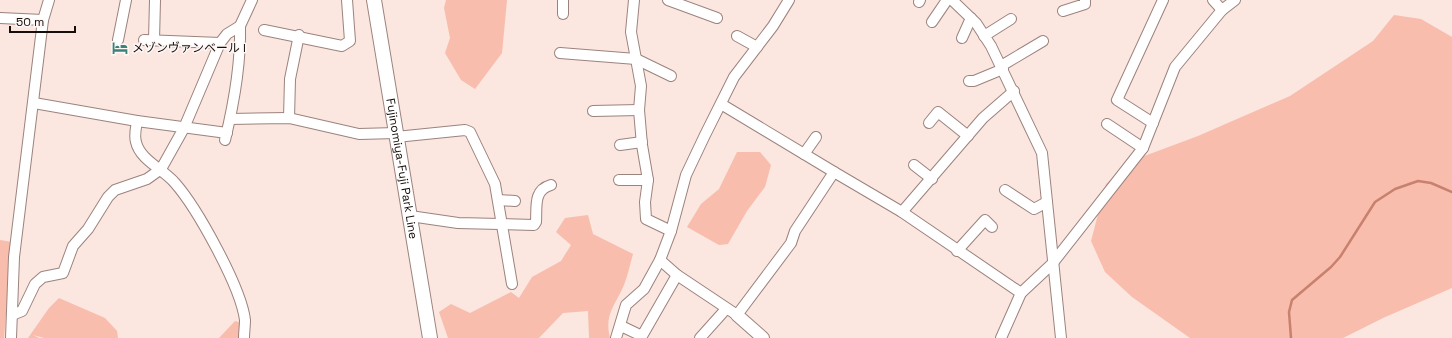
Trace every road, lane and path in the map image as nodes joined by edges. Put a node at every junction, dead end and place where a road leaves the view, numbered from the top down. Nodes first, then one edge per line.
1 (49, 0) edge
2 (126, 0) edge
3 (155, 0) edge
4 (252, 0) edge
5 (347, 0) edge
6 (374, 0) edge
7 (563, 0) edge
8 (634, 0) edge
9 (668, 0) edge
10 (789, 0) edge
11 (947, 0) edge
12 (952, 0) edge
13 (963, 0) edge
14 (1085, 0) edge
15 (1163, 0) edge
16 (1213, 0) edge
17 (1235, 0) edge
18 (696, 4) edge
19 (1222, 10) junction
20 (1063, 11) dead end
21 (563, 14) dead end
22 (0, 18) edge
23 (717, 18) dead end
24 (1011, 19) dead end
25 (43, 20) junction
26 (973, 21) junction
27 (932, 22) dead end
28 (240, 26) junction
29 (264, 30) dead end
30 (299, 36) junction
31 (737, 36) dead end
32 (984, 36) junction
33 (962, 38) dead end
34 (118, 40) dead end
35 (1043, 41) dead end
36 (220, 43) junction
37 (757, 47) junction
38 (560, 53) dead end
39 (636, 59) junction
40 (1002, 67) junction
41 (671, 76) dead end
42 (969, 81) dead end
43 (1014, 91) junction
44 (34, 103) junction
45 (722, 104) junction
46 (639, 110) junction
47 (593, 111) dead end
48 (289, 118) junction
49 (230, 119) junction
50 (137, 121) junction
51 (929, 123) dead end
52 (1153, 123) junction
53 (1107, 124) dead end
54 (184, 128) junction
55 (396, 135) junction
56 (968, 136) junction
57 (816, 137) dead end
58 (642, 142) junction
59 (620, 144) dead end
60 (1143, 148) junction
61 (804, 154) junction
62 (914, 165) dead end
63 (161, 169) junction
64 (834, 172) junction
65 (932, 179) junction
66 (619, 180) dead end
67 (648, 180) junction
68 (551, 185) dead end
69 (1005, 190) dead end
70 (498, 200) junction
71 (515, 201) dead end
72 (1047, 202) junction
73 (902, 212) junction
74 (410, 216) junction
75 (502, 225) junction
76 (992, 227) dead end
77 (671, 231) junction
78 (957, 250) junction
79 (660, 260) junction
80 (1052, 264) junction
81 (677, 275) junction
82 (512, 284) dead end
83 (1021, 293) junction
84 (726, 309) junction
85 (12, 315) junction
86 (737, 315) junction
87 (621, 326) junction
88 (11, 338) edge
89 (244, 338) edge
90 (430, 338) edge
91 (616, 338) edge
92 (700, 338) edge
93 (764, 338) edge
94 (1001, 338) edge
95 (1061, 338) edge

1 - 25 street
2 - 34 street
3 - 36 street
4 - 28 street
5 - 30 street
6 - 55 main road, Fujinomiya-Fuji Park Line
7 - 21 street
8 - 39 street
9 - 18 street
10 - 37 street
11 - 27 street
12 - 26 street
13 - 26 street
14 - 20 street
15 - 52 street
16 - 19 street
17 - 19 street
18 - 23 street
19 - 52 street
22 - 25 street
24 - 32 street
25 - 44 street
26 - 32 street
26 - 33 street
28 - 36 street
28 - 49 street
29 - 30 street
30 - 48 street
31 - 37 street
32 - 40 street
35 - 40 street
36 - 54 street
37 - 45 street
38 - 39 street
39 - 41 street
39 - 46 street
40 - 42 street
40 - 43 street
43 - 56 street
43 - 72 street
44 - 50 street
44 - 85 street
45 - 61 street
45 - 77 street
46 - 47 street
46 - 58 street
48 - 49 street
48 - 55 street
49 - 54 street
50 - 54 street
50 - 63 street
51 - 56 street
52 - 60 street
53 - 60 street
54 - 63 street
55 - 70 street
55 - 74 main road, Fujinomiya-Fuji Park Line
56 - 65 street
57 - 61 street
58 - 59 street
58 - 67 street
60 - 80 street
61 - 64 street
62 - 65 street
63 - 85 street
63 - 89 street
64 - 73 street
64 - 86 street
65 - 73 street
66 - 67 street
67 - 77 street
68 - 75 street
69 - 72 street
70 - 71 street
70 - 75 street
72 - 80 street
73 - 78 street
74 - 75 street
74 - 90 main road, Fujinomiya-Fuji Park Line
75 - 82 street
76 - 78 street
77 - 79 street
78 - 83 street
79 - 81 street
79 - 87 street
80 - 83 street
80 - 95 street
81 - 84 street
81 - 87 street
83 - 94 street
84 - 86 street
84 - 92 street
85 - 88 street
86 - 93 street
87 - 91 street

